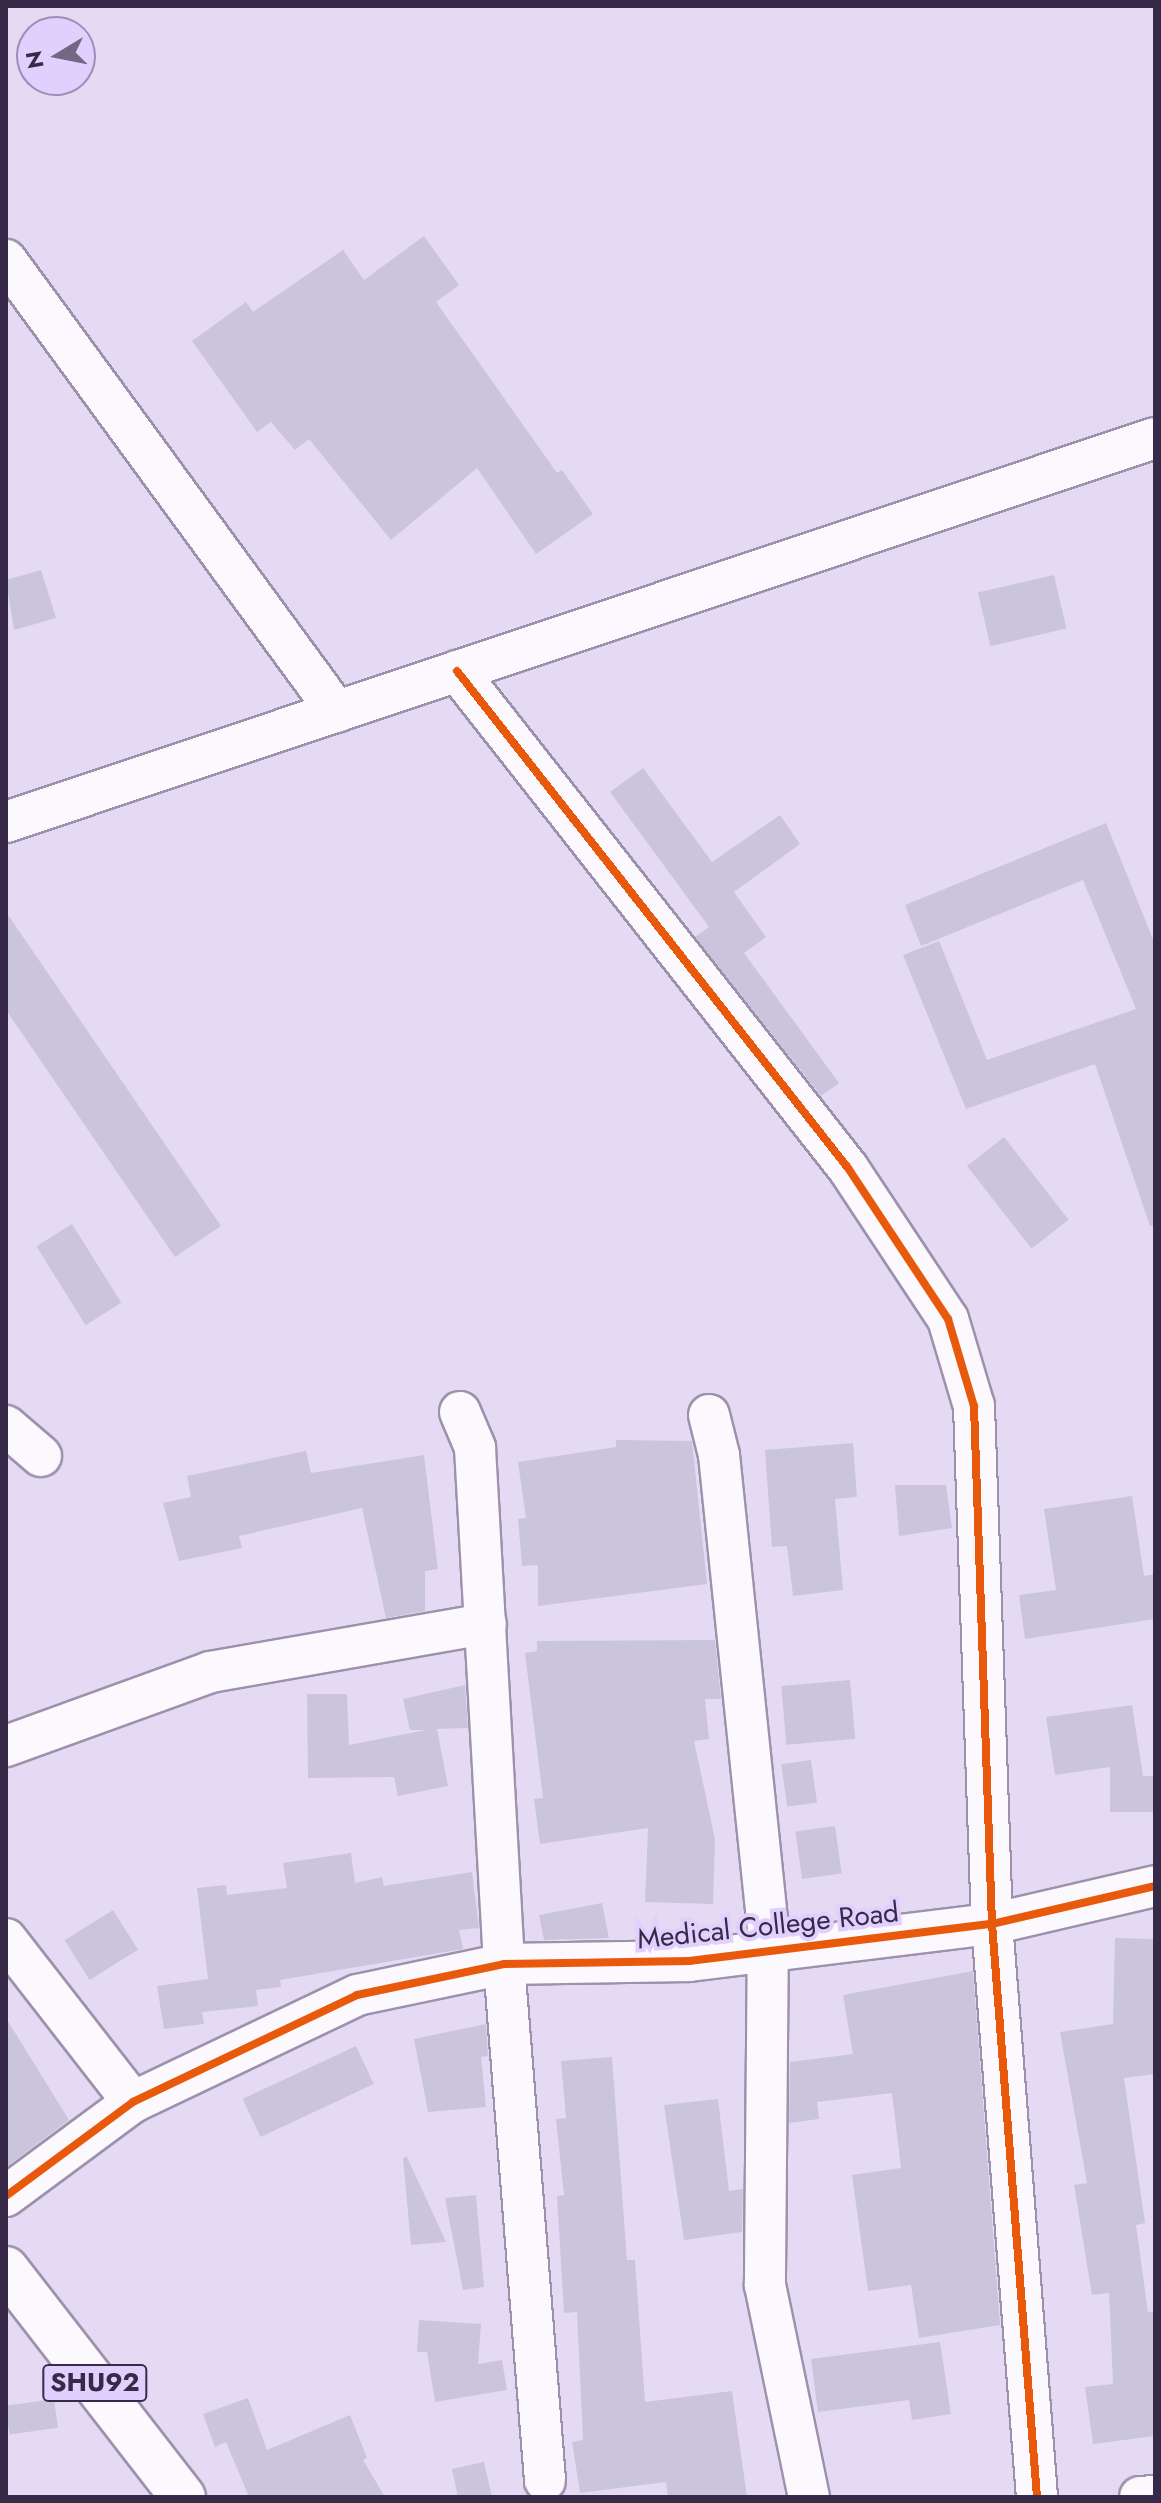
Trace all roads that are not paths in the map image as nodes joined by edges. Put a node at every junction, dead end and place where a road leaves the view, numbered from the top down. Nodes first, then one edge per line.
1 (6, 260) edge
2 (1155, 438) edge
3 (457, 671) junction
4 (337, 712) junction
5 (6, 822) edge
6 (460, 1412) dead end
7 (709, 1415) dead end
8 (6, 1426) edge
9 (41, 1456) dead end
10 (486, 1624) junction
11 (6, 1746) edge
12 (1155, 1886) edge
13 (992, 1924) junction
14 (6, 1939) edge
15 (768, 1952) junction
16 (504, 1964) junction
17 (133, 2102) junction
18 (6, 2196) edge
19 (6, 2269) edge
20 (545, 2480) dead end
21 (1155, 2496) edge
22 (183, 2497) edge
23 (809, 2497) edge
24 (1037, 2497) edge
25 (1140, 2497) edge

1 - 4 street
2 - 3 street
3 - 4 street
3 - 13 street
4 - 5 street
6 - 10 street
7 - 15 street
8 - 9 street
10 - 11 street
10 - 16 street
12 - 13 street, Medical College Road
13 - 15 street, Medical College Road
13 - 24 street
14 - 17 street
15 - 16 street, Medical College Road
15 - 23 street
16 - 17 street, Medical College Road
16 - 20 street
17 - 18 street, Medical College Road
19 - 22 main road, SHU92
21 - 25 street

